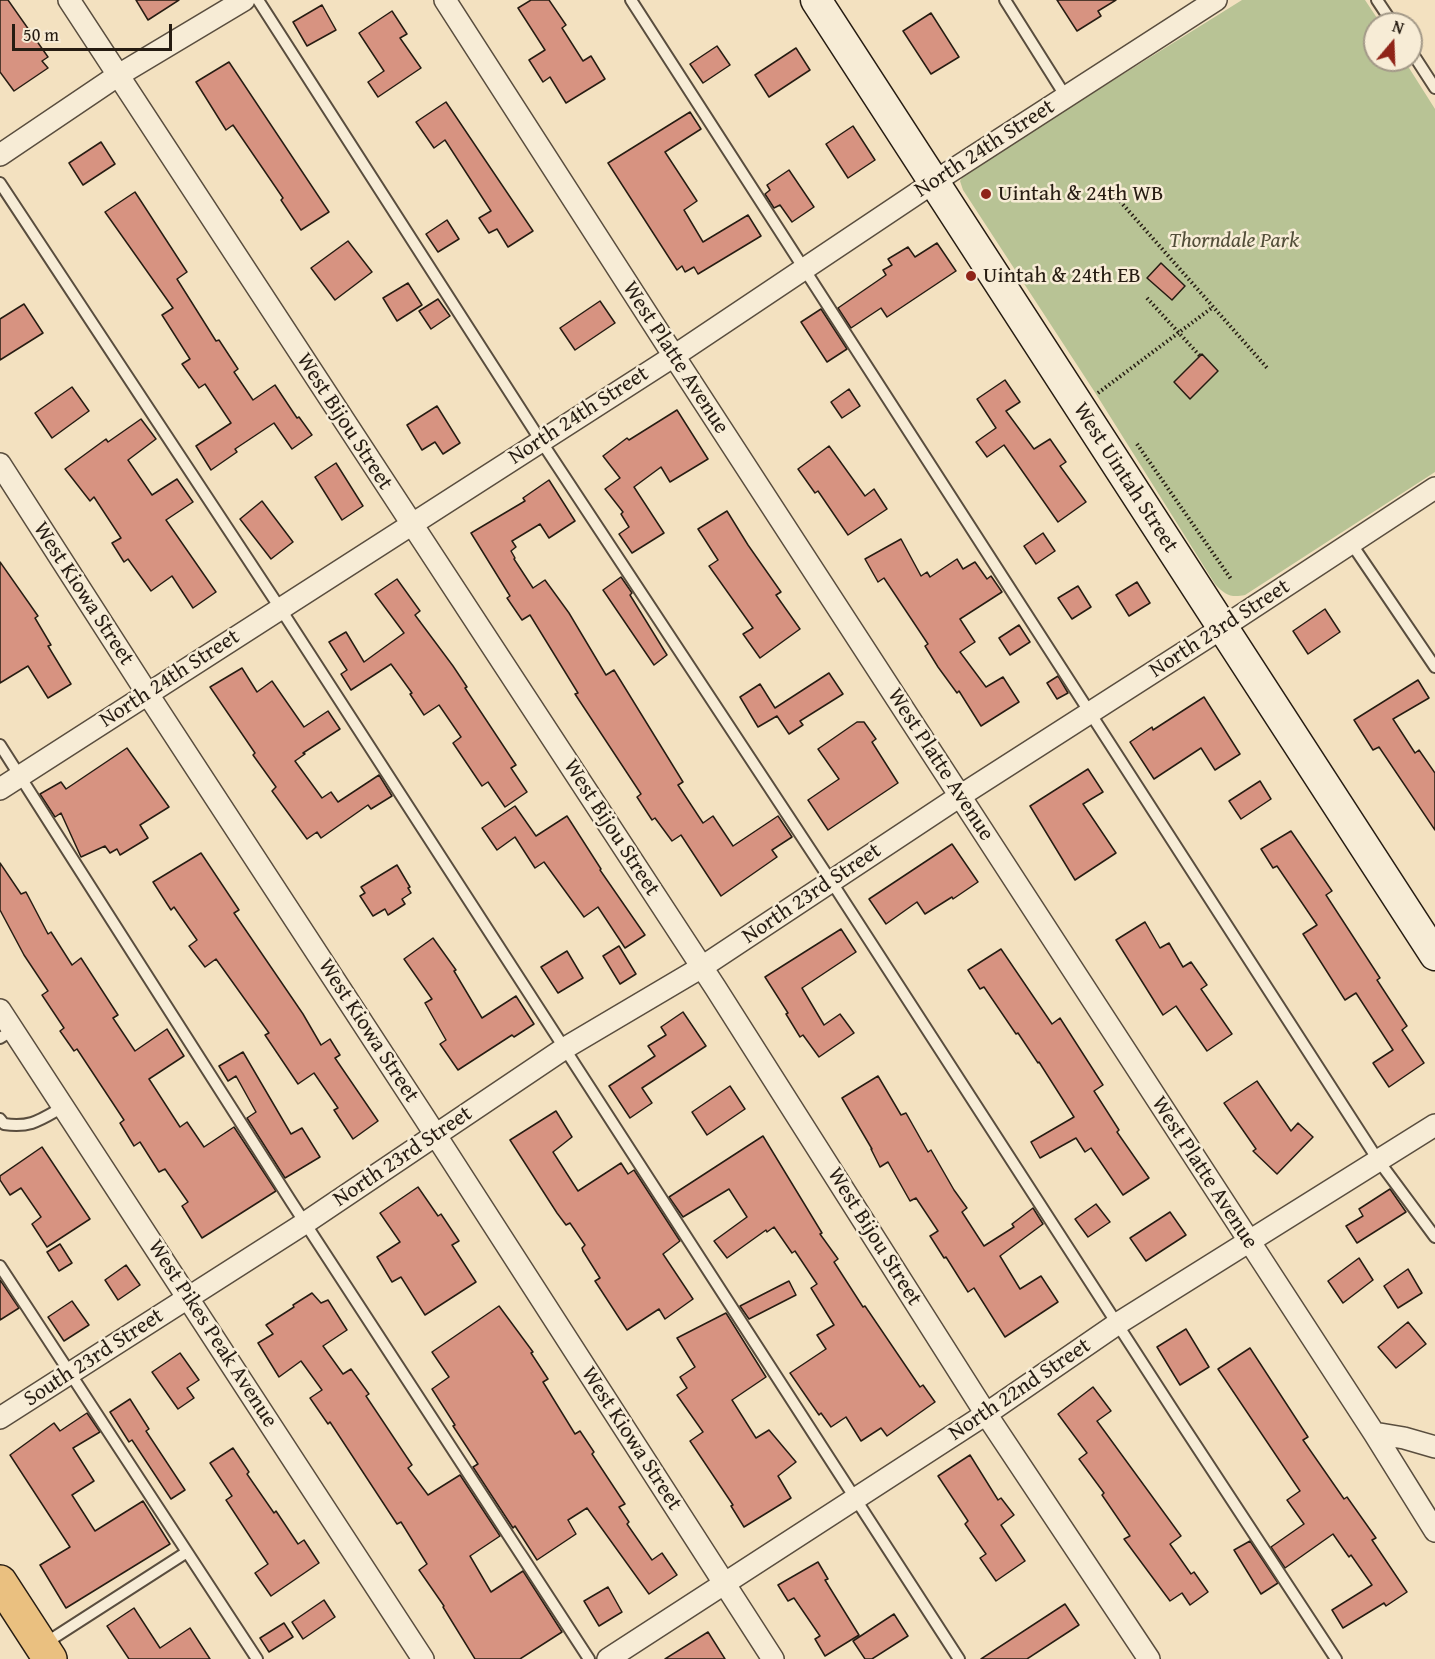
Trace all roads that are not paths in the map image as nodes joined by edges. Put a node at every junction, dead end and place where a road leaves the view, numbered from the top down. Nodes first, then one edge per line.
1 (69, 0) edge
2 (244, 0) edge
3 (258, 0) edge
4 (445, 0) edge
5 (631, 0) edge
6 (816, 0) edge
7 (1005, 0) edge
8 (1203, 4) edge
9 (1423, 70) edge
10 (117, 76) junction
11 (1435, 88) edge
12 (1066, 97) junction
13 (0, 155) edge
14 (934, 182) junction
15 (0, 183) edge
16 (804, 268) junction
17 (674, 356) junction
18 (541, 441) junction
19 (0, 464) edge
20 (1435, 488) edge
21 (412, 524) junction
22 (1351, 543) junction
23 (280, 608) junction
24 (1222, 628) junction
25 (1435, 668) edge
26 (147, 693) junction
27 (1090, 713) junction
28 (0, 745) edge
29 (20, 776) junction
30 (0, 789) edge
31 (960, 796) junction
32 (831, 881) junction
33 (1435, 955) edge
34 (702, 967) junction
35 (0, 1010) edge
36 (7, 1034) edge
37 (565, 1048) junction
38 (63, 1107) junction
39 (0, 1119) edge
40 (1435, 1125) edge
41 (436, 1135) junction
42 (1378, 1160) junction
43 (305, 1223) junction
44 (1435, 1237) edge
45 (1248, 1241) junction
46 (0, 1266) edge
47 (188, 1298) junction
48 (1117, 1324) junction
49 (70, 1373) junction
50 (986, 1414) junction
51 (0, 1418) edge
52 (1374, 1433) junction
53 (1435, 1447) edge
54 (855, 1499) junction
55 (1435, 1531) edge
56 (186, 1552) junction
57 (0, 1582) edge
58 (723, 1584) junction
59 (45, 1652) edge
60 (257, 1659) edge
61 (423, 1659) edge
62 (589, 1659) edge
63 (608, 1659) edge
64 (773, 1659) edge
65 (959, 1659) edge
66 (1149, 1659) edge
67 (1336, 1659) edge

1 - 10 street, West Bijou Street
2 - 10 street
3 - 18 lane
4 - 17 street, West Platte Avenue
5 - 16 lane
6 - 14 main road, West Uintah Street
7 - 12 lane
8 - 12 street, North 24th Street
9 - 11 lane
10 - 13 street
10 - 21 street, West Bijou Street
12 - 14 street, North 24th Street
14 - 16 street, North 24th Street
14 - 24 main road, West Uintah Street
15 - 23 lane
16 - 17 street, North 24th Street
16 - 27 lane
17 - 18 street, North 24th Street
17 - 31 street, West Platte Avenue
18 - 21 street, North 24th Street
18 - 32 lane
19 - 26 street, West Kiowa Street
20 - 22 street, North 23rd Street
21 - 23 street, North 24th Street
21 - 34 street, West Bijou Street
22 - 24 street, North 23rd Street
22 - 25 lane
23 - 26 street, North 24th Street
23 - 37 lane
24 - 27 street, North 23rd Street
24 - 33 main road, West Uintah Street
26 - 29 street, North 24th Street
26 - 41 street, West Kiowa Street
27 - 31 street, North 23rd Street
27 - 42 lane
28 - 29 lane
29 - 30 street, North 24th Street
29 - 43 lane
31 - 32 street, North 23rd Street
31 - 45 street, West Platte Avenue
32 - 34 street, North 23rd Street
32 - 48 lane
34 - 37 street, North 23rd Street
34 - 50 street, West Bijou Street
35 - 36 street, West Pikes Peak Avenue
36 - 38 street, West Pikes Peak Avenue
37 - 41 street, North 23rd Street
37 - 54 lane
38 - 39 lane
38 - 47 street, West Pikes Peak Avenue
40 - 42 street, North 22nd Street
41 - 43 street, North 23rd Street
41 - 58 street, West Kiowa Street
42 - 44 lane
42 - 45 street, North 22nd Street
43 - 47 street, North 23rd Street
43 - 62 lane
45 - 48 street, North 22nd Street
45 - 52 street, West Platte Avenue
46 - 49 lane
47 - 49 street, South 23rd Street
47 - 61 street, West Pikes Peak Avenue
48 - 50 street, North 22nd Street
48 - 67 lane
49 - 51 street, South 23rd Street
49 - 56 lane
50 - 54 street, North 22nd Street
50 - 66 street, West Bijou Street
52 - 53 street
52 - 55 street, West Platte Avenue
54 - 58 street, North 22nd Street
54 - 65 lane
56 - 59 lane
56 - 60 lane
57 - 59 main road
58 - 63 street, North 22nd Street
58 - 64 street, West Kiowa Street

